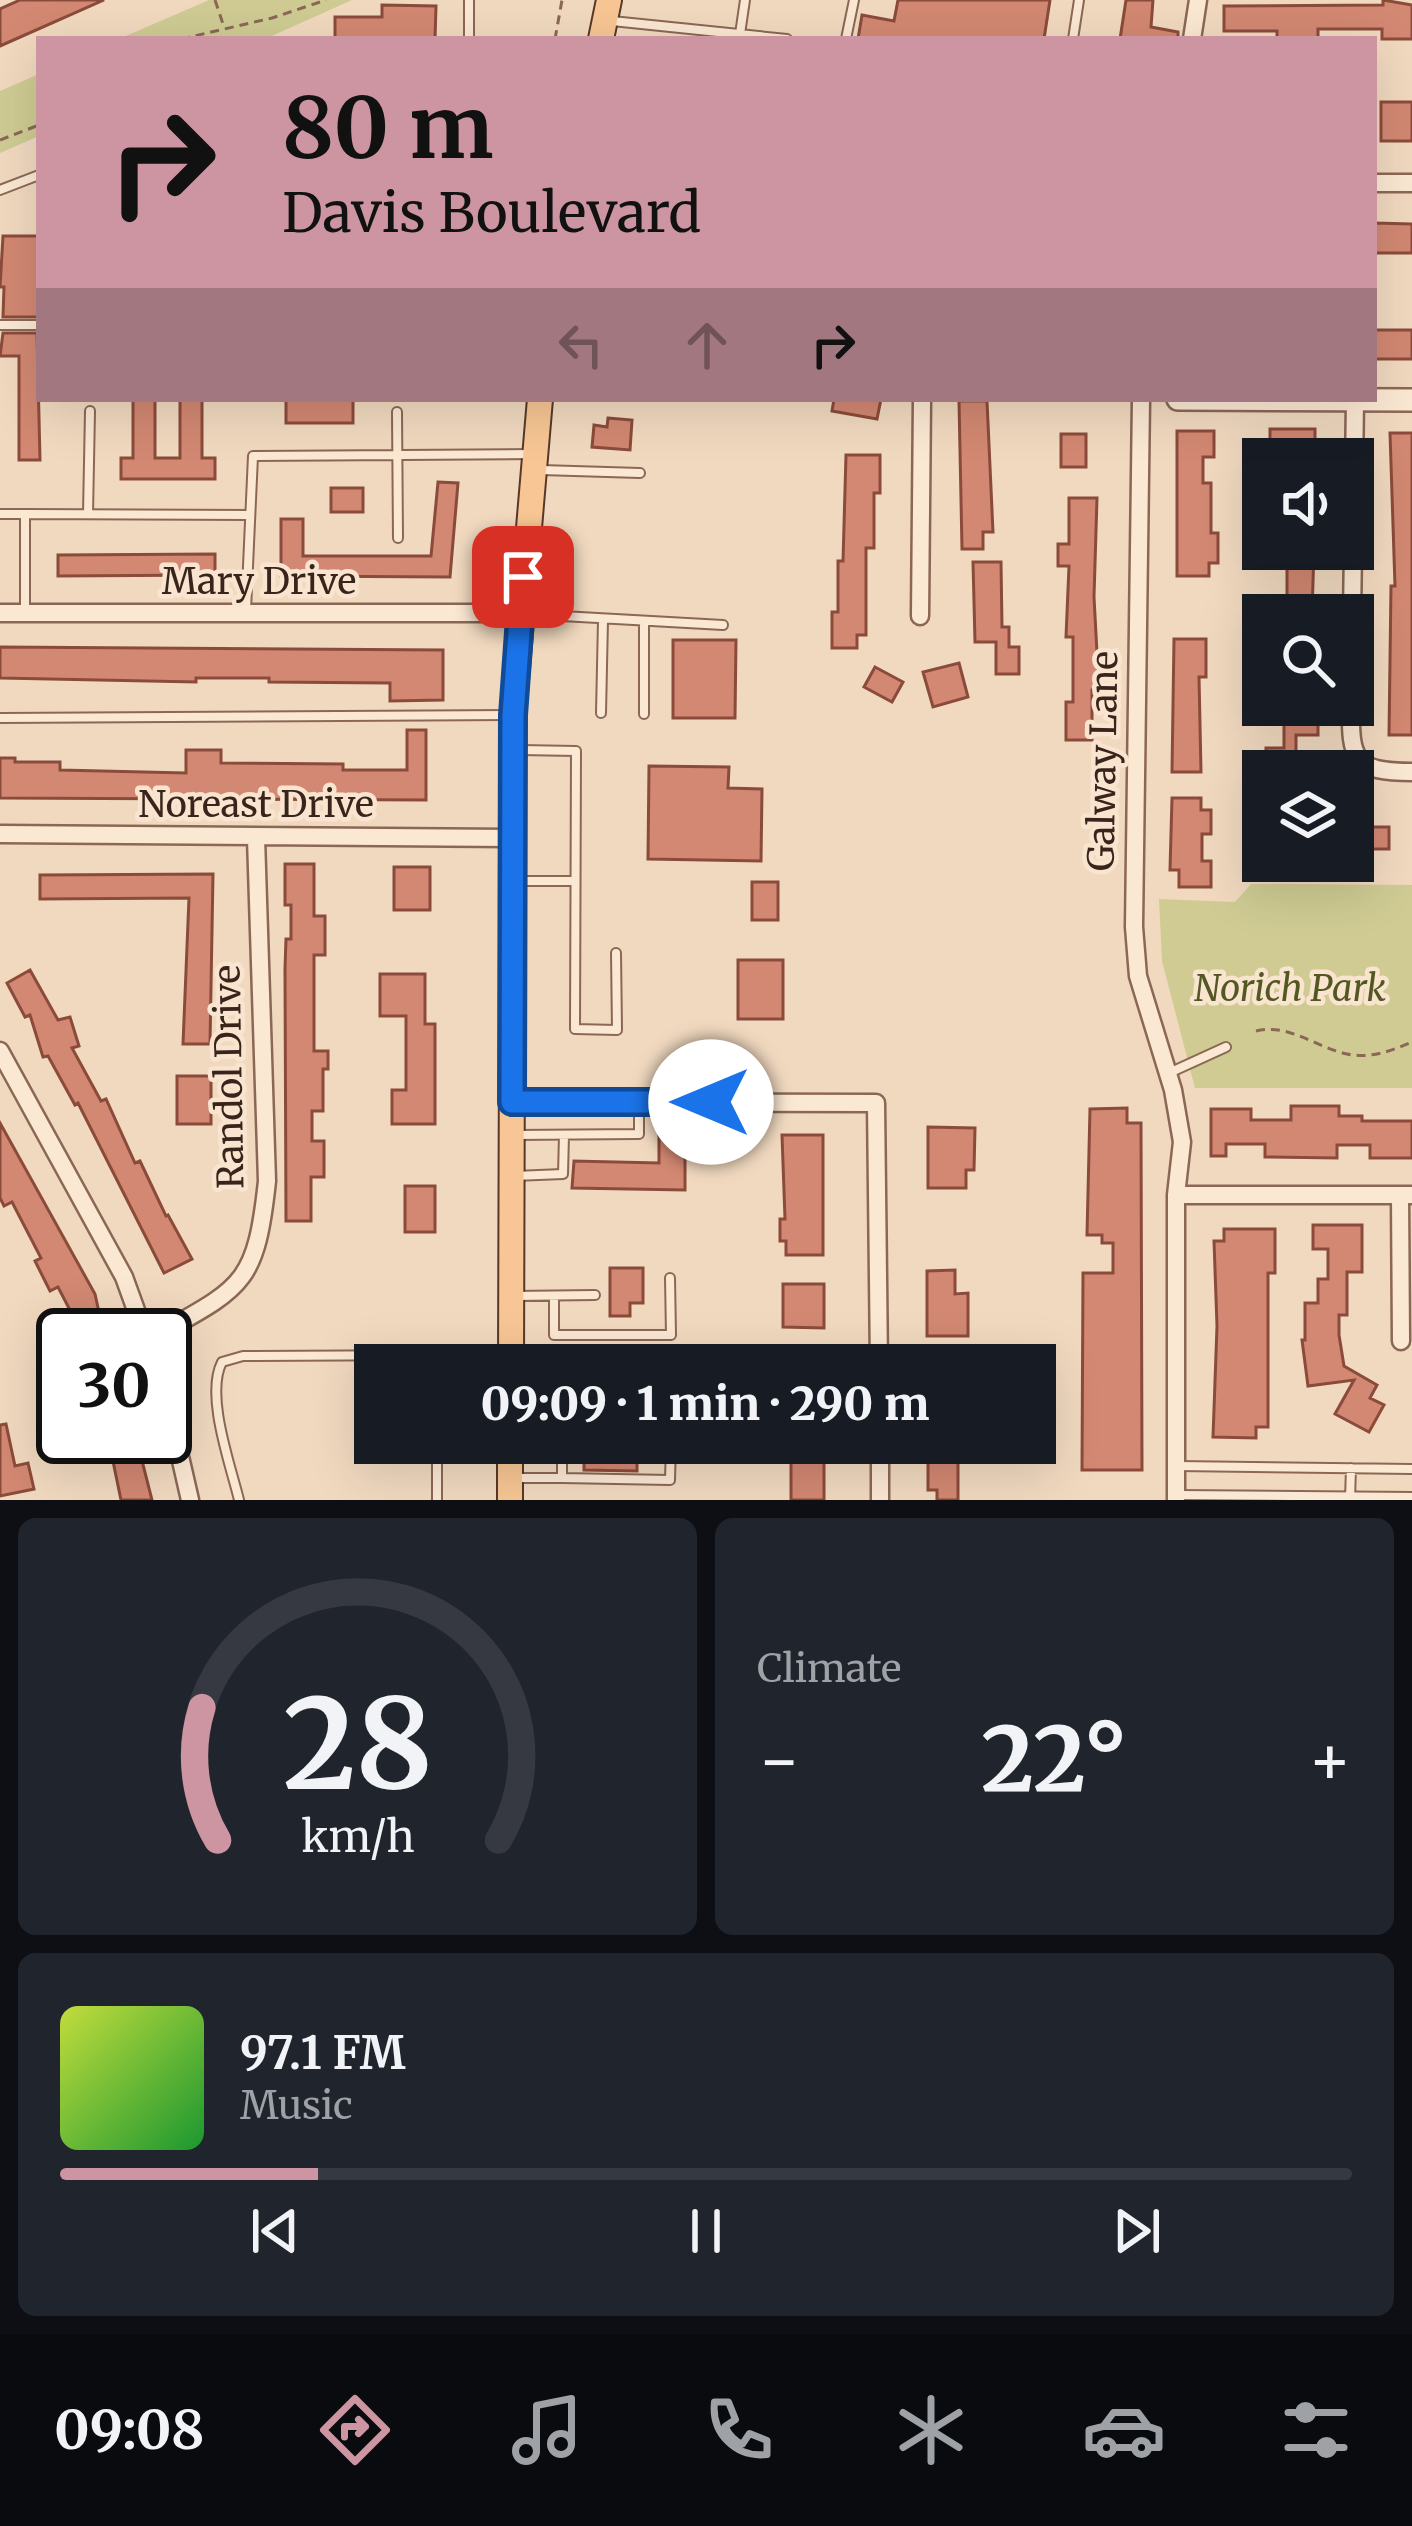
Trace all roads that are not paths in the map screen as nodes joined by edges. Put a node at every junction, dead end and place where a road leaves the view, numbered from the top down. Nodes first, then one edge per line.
1 (470, 0) edge
2 (745, 0) edge
3 (854, 0) edge
4 (1079, 0) edge
5 (1198, 0) edge
6 (605, 20) edge
7 (469, 36) edge
8 (731, 36) edge
9 (739, 36) edge
10 (847, 36) edge
11 (1073, 36) edge
12 (1192, 36) edge
13 (36, 176) edge
14 (1377, 183) edge
15 (1412, 183) edge
16 (0, 190) edge
17 (36, 325) edge
18 (0, 326) edge
19 (1377, 400) edge
20 (1412, 400) edge
21 (540, 402) edge
22 (922, 402) edge
23 (1141, 402) edge
24 (1355, 402) edge
25 (90, 411) dead end
26 (397, 412) dead end
27 (1354, 438) edge
28 (398, 455) junction
29 (534, 462) junction
30 (640, 473) dead end
31 (0, 514) edge
32 (25, 514) junction
33 (88, 514) junction
34 (250, 515) junction
35 (398, 538) dead end
36 (519, 613) junction
37 (0, 614) edge
38 (25, 614) junction
39 (246, 615) junction
40 (920, 616) dead end
41 (603, 620) junction
42 (644, 622) junction
43 (723, 625) dead end
44 (601, 712) dead end
45 (644, 714) dead end
46 (513, 715) junction
47 (0, 718) edge
48 (1350, 726) edge
49 (512, 750) junction
50 (1412, 772) edge
51 (0, 834) edge
52 (256, 838) junction
53 (511, 838) junction
54 (511, 881) junction
55 (575, 881) junction
56 (616, 953) dead end
57 (1226, 1047) dead end
58 (0, 1052) edge
59 (1167, 1073) junction
60 (512, 1102) junction
61 (639, 1102) junction
62 (512, 1135) junction
63 (563, 1135) junction
64 (512, 1176) junction
65 (1176, 1195) junction
66 (1406, 1195) edge
67 (670, 1278) dead end
68 (512, 1295) junction
69 (554, 1295) junction
70 (595, 1295) dead end
71 (134, 1308) edge
72 (192, 1316) edge
73 (1401, 1341) dead end
74 (511, 1344) edge
75 (879, 1344) edge
76 (354, 1358) edge
77 (182, 1464) edge
78 (437, 1464) edge
79 (562, 1464) edge
80 (670, 1464) edge
81 (880, 1464) edge
82 (1176, 1466) junction
83 (1351, 1468) junction
84 (1412, 1468) edge
85 (562, 1478) junction
86 (509, 1489) edge
87 (1176, 1497) edge
88 (1412, 1497) edge
89 (1351, 1498) edge
90 (190, 1500) edge
91 (239, 1500) edge
92 (437, 1500) edge
93 (880, 1500) edge

1 - 7 lane
2 - 9 lane
3 - 10 lane
4 - 11 lane
5 - 12 street
6 - 8 lane
13 - 16 lane
14 - 15 street
17 - 18 lane
19 - 20 street
21 - 29 main road
22 - 40 street
23 - 59 street, Galway Lane
24 - 27 street
25 - 33 lane
26 - 28 lane
28 - 29 lane
28 - 34 lane
28 - 35 lane
29 - 30 lane
29 - 36 main road
31 - 32 lane
32 - 33 lane
32 - 38 lane
33 - 34 lane
34 - 39 lane
36 - 39 street, Mary Drive
36 - 41 lane
36 - 46 main road
37 - 38 street, Mary Drive
38 - 39 street, Mary Drive
41 - 42 lane
41 - 44 lane
42 - 43 lane
42 - 45 lane
46 - 47 lane
46 - 49 main road
48 - 50 street
49 - 53 main road
49 - 55 lane
51 - 52 street, Noreast Drive
52 - 53 street, Noreast Drive
52 - 72 street, Randol Drive
53 - 54 main road
54 - 55 lane
54 - 60 main road
55 - 56 lane
57 - 59 lane
58 - 71 street
59 - 65 street, Galway Lane
60 - 61 street
60 - 62 main road
61 - 63 lane
61 - 75 street
62 - 63 lane
62 - 64 main road
63 - 64 lane
64 - 68 main road
65 - 66 street
65 - 82 street, Galway Lane
66 - 73 street
67 - 69 lane
68 - 69 lane
68 - 74 main road
69 - 70 lane
76 - 91 lane
77 - 90 street
78 - 92 lane
79 - 85 lane
80 - 85 lane
81 - 93 street
82 - 83 lane
82 - 87 street, Galway Lane
83 - 84 lane
83 - 89 lane
85 - 86 lane
87 - 89 lane
88 - 89 lane

